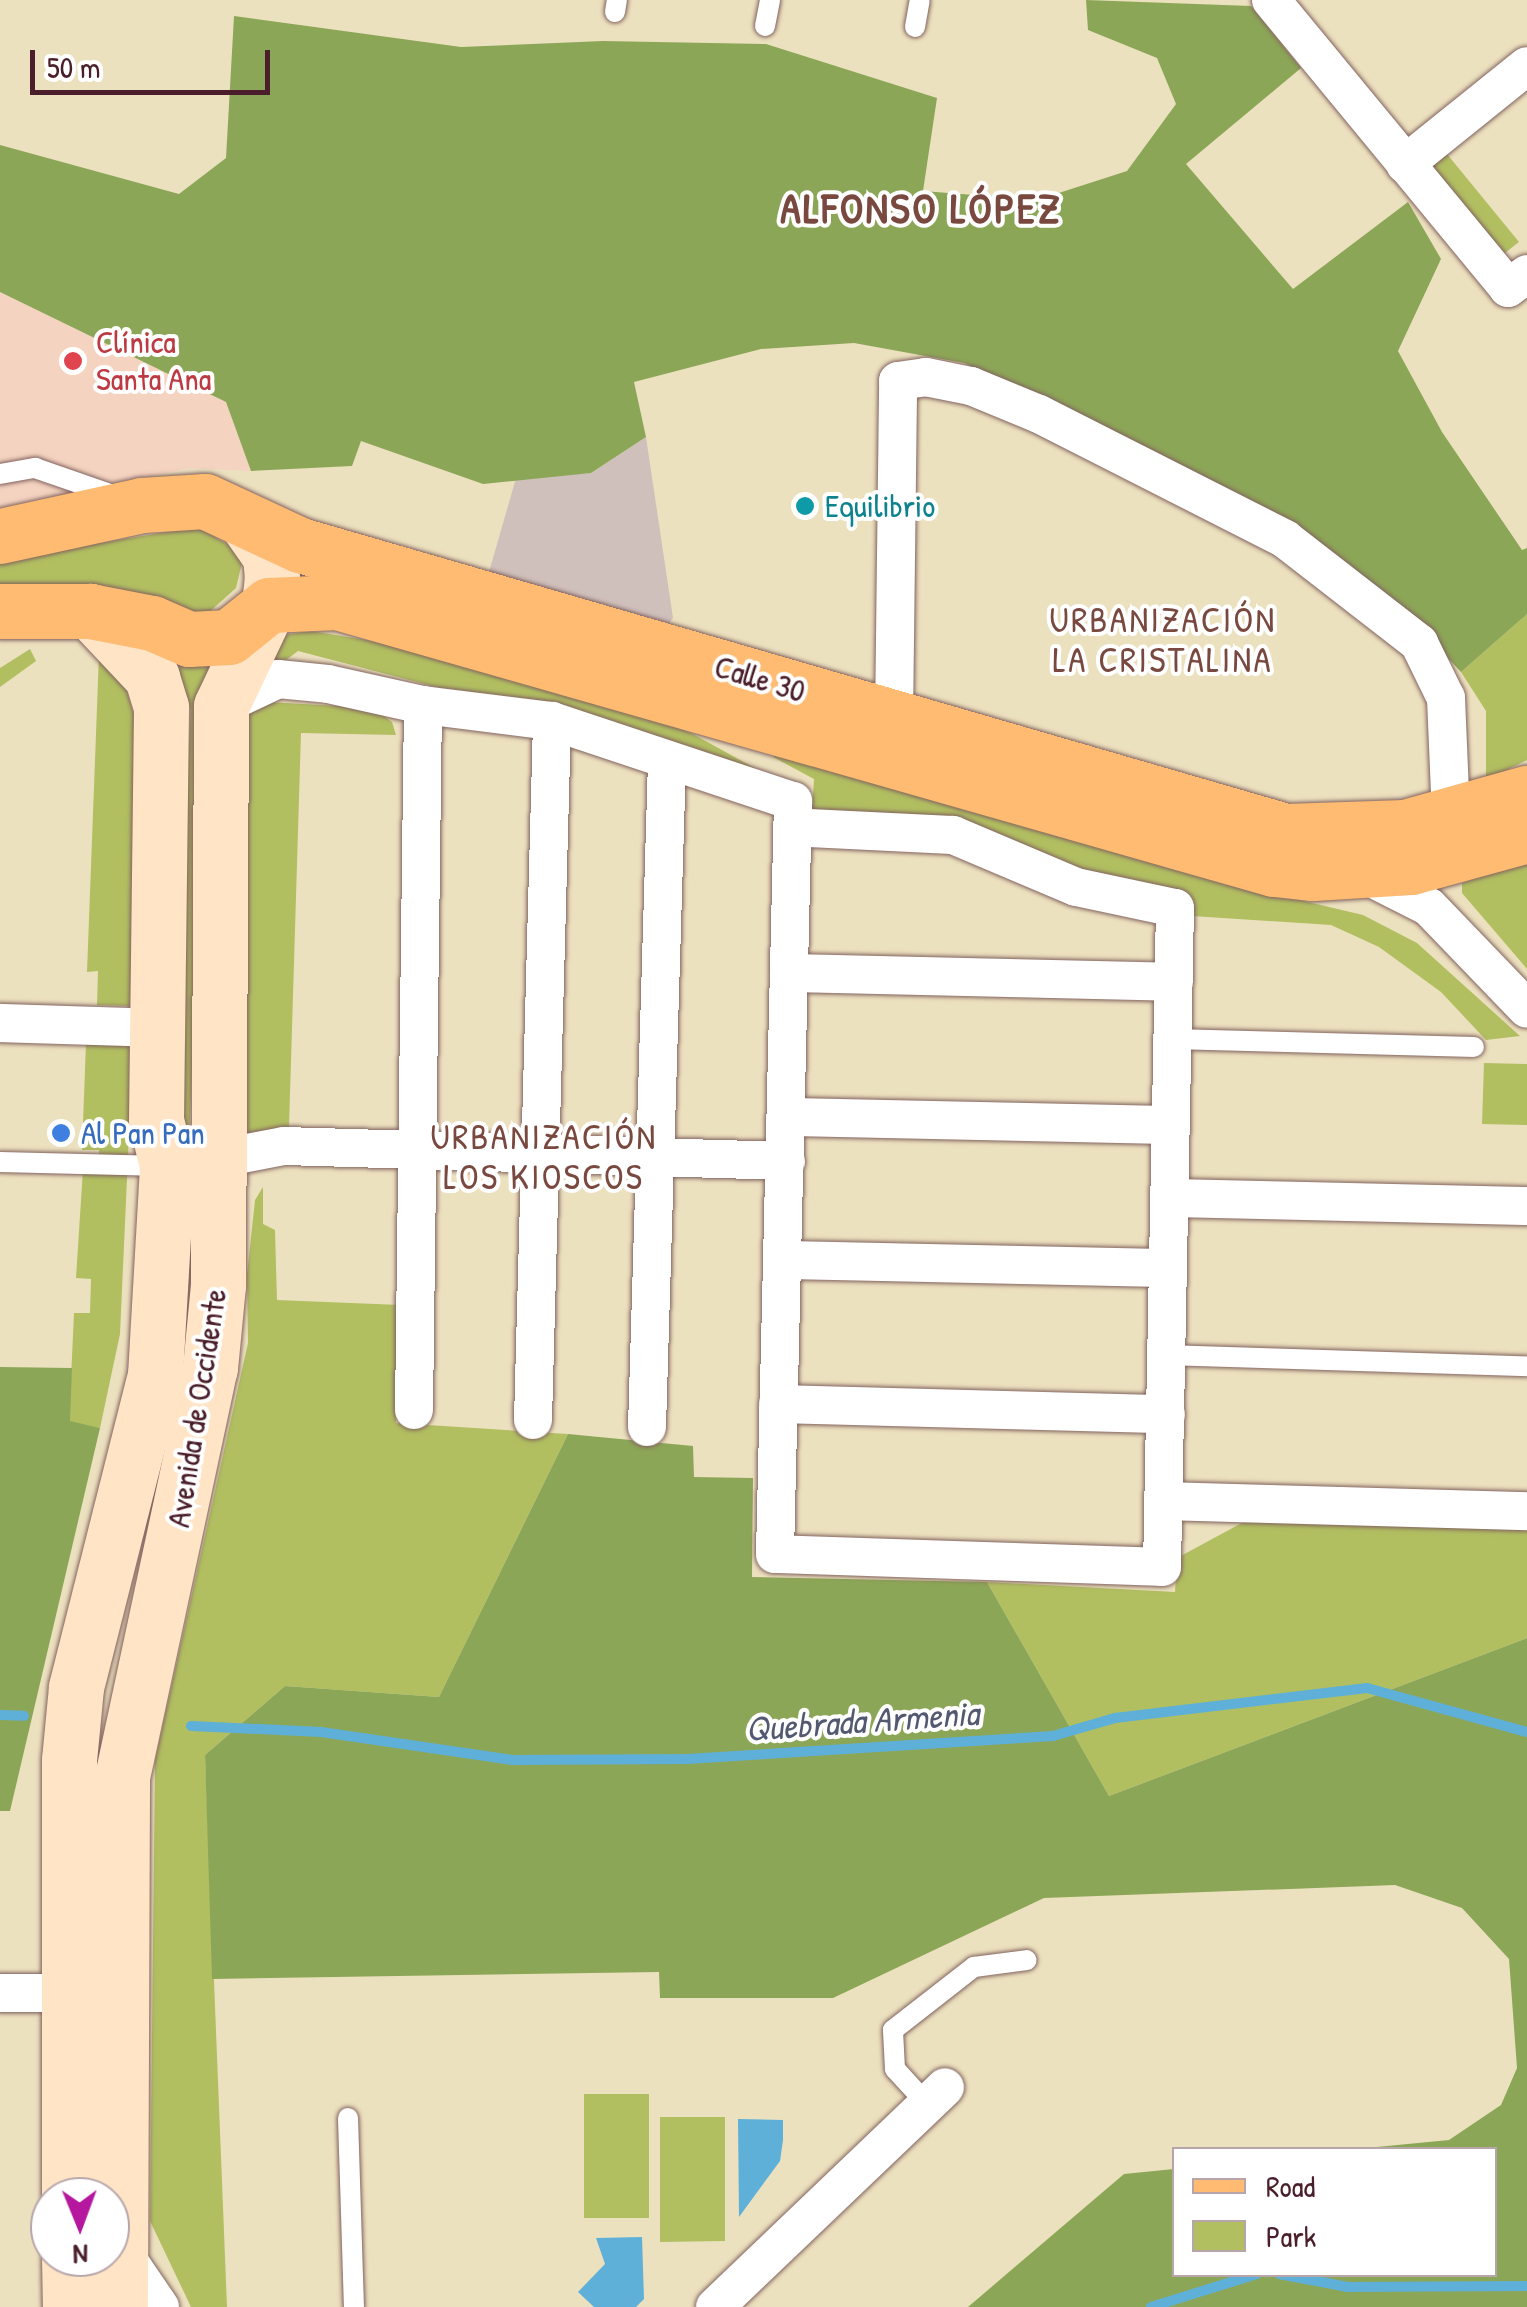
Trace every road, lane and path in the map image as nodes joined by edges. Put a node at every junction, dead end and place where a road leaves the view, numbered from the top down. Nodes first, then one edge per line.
1 (770, 0) edge
2 (920, 0) edge
3 (1271, 0) edge
4 (765, 26) dead end
5 (915, 27) dead end
6 (1527, 66) edge
7 (1406, 164) junction
8 (1527, 274) edge
9 (0, 474) edge
10 (142, 506) junction
11 (247, 523) junction
12 (0, 536) edge
13 (269, 605) junction
14 (90, 611) junction
15 (15, 618) edge
16 (422, 705) junction
17 (221, 706) junction
18 (894, 720) junction
19 (552, 721) junction
20 (667, 760) junction
21 (1527, 793) edge
22 (793, 814) junction
23 (1452, 816) junction
24 (1527, 835) edge
25 (1358, 871) junction
26 (789, 973) junction
27 (1174, 982) junction
28 (1527, 1009) edge
29 (0, 1022) edge
30 (158, 1028) junction
31 (1173, 1039) junction
32 (1474, 1047) dead end
33 (788, 1117) junction
34 (1171, 1125) junction
35 (421, 1151) junction
36 (540, 1154) junction
37 (656, 1157) junction
38 (220, 1160) junction
39 (786, 1161) junction
40 (0, 1162) edge
41 (167, 1166) junction
42 (1170, 1198) junction
43 (1527, 1206) edge
44 (783, 1260) junction
45 (1167, 1268) junction
46 (1167, 1355) junction
47 (1527, 1366) edge
48 (778, 1404) junction
49 (414, 1410) dead end
50 (1166, 1414) junction
51 (532, 1420) dead end
52 (647, 1427) dead end
53 (1164, 1502) junction
54 (1527, 1512) edge
55 (1027, 1960) dead end
56 (0, 1992) edge
57 (68, 1993) junction
58 (936, 2096) joint
59 (348, 2118) dead end
60 (69, 2177) edge
61 (98, 2177) edge
62 (83, 2277) edge
63 (106, 2277) edge
64 (124, 2277) edge
65 (70, 2307) edge
66 (120, 2307) edge
67 (160, 2307) edge
68 (354, 2307) edge
69 (715, 2307) edge

1 - 4 lane
2 - 5 lane
3 - 7 street
6 - 7 street
7 - 8 street
9 - 10 lane
10 - 11 main road, Calle 30
10 - 12 main road, Calle 30
11 - 13 main road, Avenida de Occidente
11 - 18 main road, Calle 30
13 - 14 main road
13 - 17 main road, Avenida de Occidente
13 - 25 main road, Calle 30
14 - 15 main road
14 - 30 main road, Avenida de Occidente
16 - 17 street
16 - 19 street
16 - 35 street
17 - 38 main road, Avenida de Occidente
18 - 23 main road, Calle 30
18 - 23 street
19 - 20 street
19 - 36 street
20 - 22 street
20 - 37 street
21 - 23 main road, Calle 30
22 - 26 street
22 - 27 street
24 - 25 main road, Calle 30
25 - 28 street
26 - 27 street
26 - 33 street
27 - 31 street
29 - 30 street
30 - 41 main road, Avenida de Occidente
31 - 32 lane
31 - 34 street
33 - 34 street
33 - 39 street
34 - 42 street
35 - 36 street
35 - 38 street
35 - 49 street
36 - 37 street
36 - 51 street
37 - 39 street
37 - 52 street
38 - 41 street
38 - 61 main road, Avenida de Occidente
39 - 44 street
40 - 41 lane
41 - 57 main road, Avenida de Occidente
42 - 43 street
42 - 45 street
44 - 45 street
44 - 48 street
45 - 46 street
46 - 47 lane
46 - 50 street
48 - 50 street
48 - 53 street
50 - 53 street
53 - 54 street
55 - 58 lane
56 - 57 street
57 - 60 main road, Avenida de Occidente
58 - 69 street
59 - 68 lane
62 - 65 main road, Avenida de Occidente
63 - 66 main road, Avenida de Occidente
64 - 67 street

